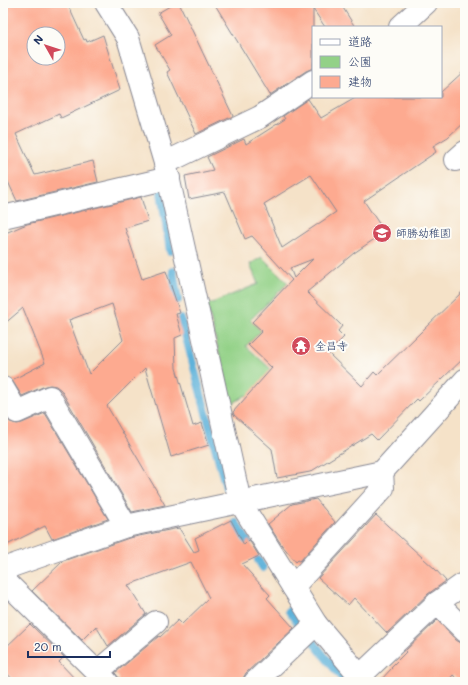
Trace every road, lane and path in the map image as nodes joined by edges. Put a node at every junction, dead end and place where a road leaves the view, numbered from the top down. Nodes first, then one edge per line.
1 (106, 3) edge
2 (426, 3) edge
3 (401, 26) edge
4 (312, 82) edge
5 (167, 170) junction
6 (4, 214) edge
7 (465, 380) edge
8 (3, 388) edge
9 (10, 415) edge
10 (382, 472) junction
11 (240, 502) junction
12 (126, 526) junction
13 (3, 569) edge
14 (3, 579) edge
15 (465, 583) edge
16 (293, 587) junction
17 (437, 603) junction
18 (156, 622) dead end
19 (316, 624) junction
20 (465, 631) edge
21 (102, 677) edge
22 (362, 679) edge
23 (255, 682) edge

1 - 5 street
2 - 3 street
4 - 5 street
5 - 6 street
5 - 11 street
7 - 10 street
8 - 9 street
9 - 12 street
10 - 11 street
10 - 16 street
11 - 12 street
11 - 16 street
12 - 13 street
14 - 21 street
15 - 17 street
16 - 19 street
17 - 20 street
17 - 22 street
18 - 21 street
19 - 22 street
19 - 23 street

